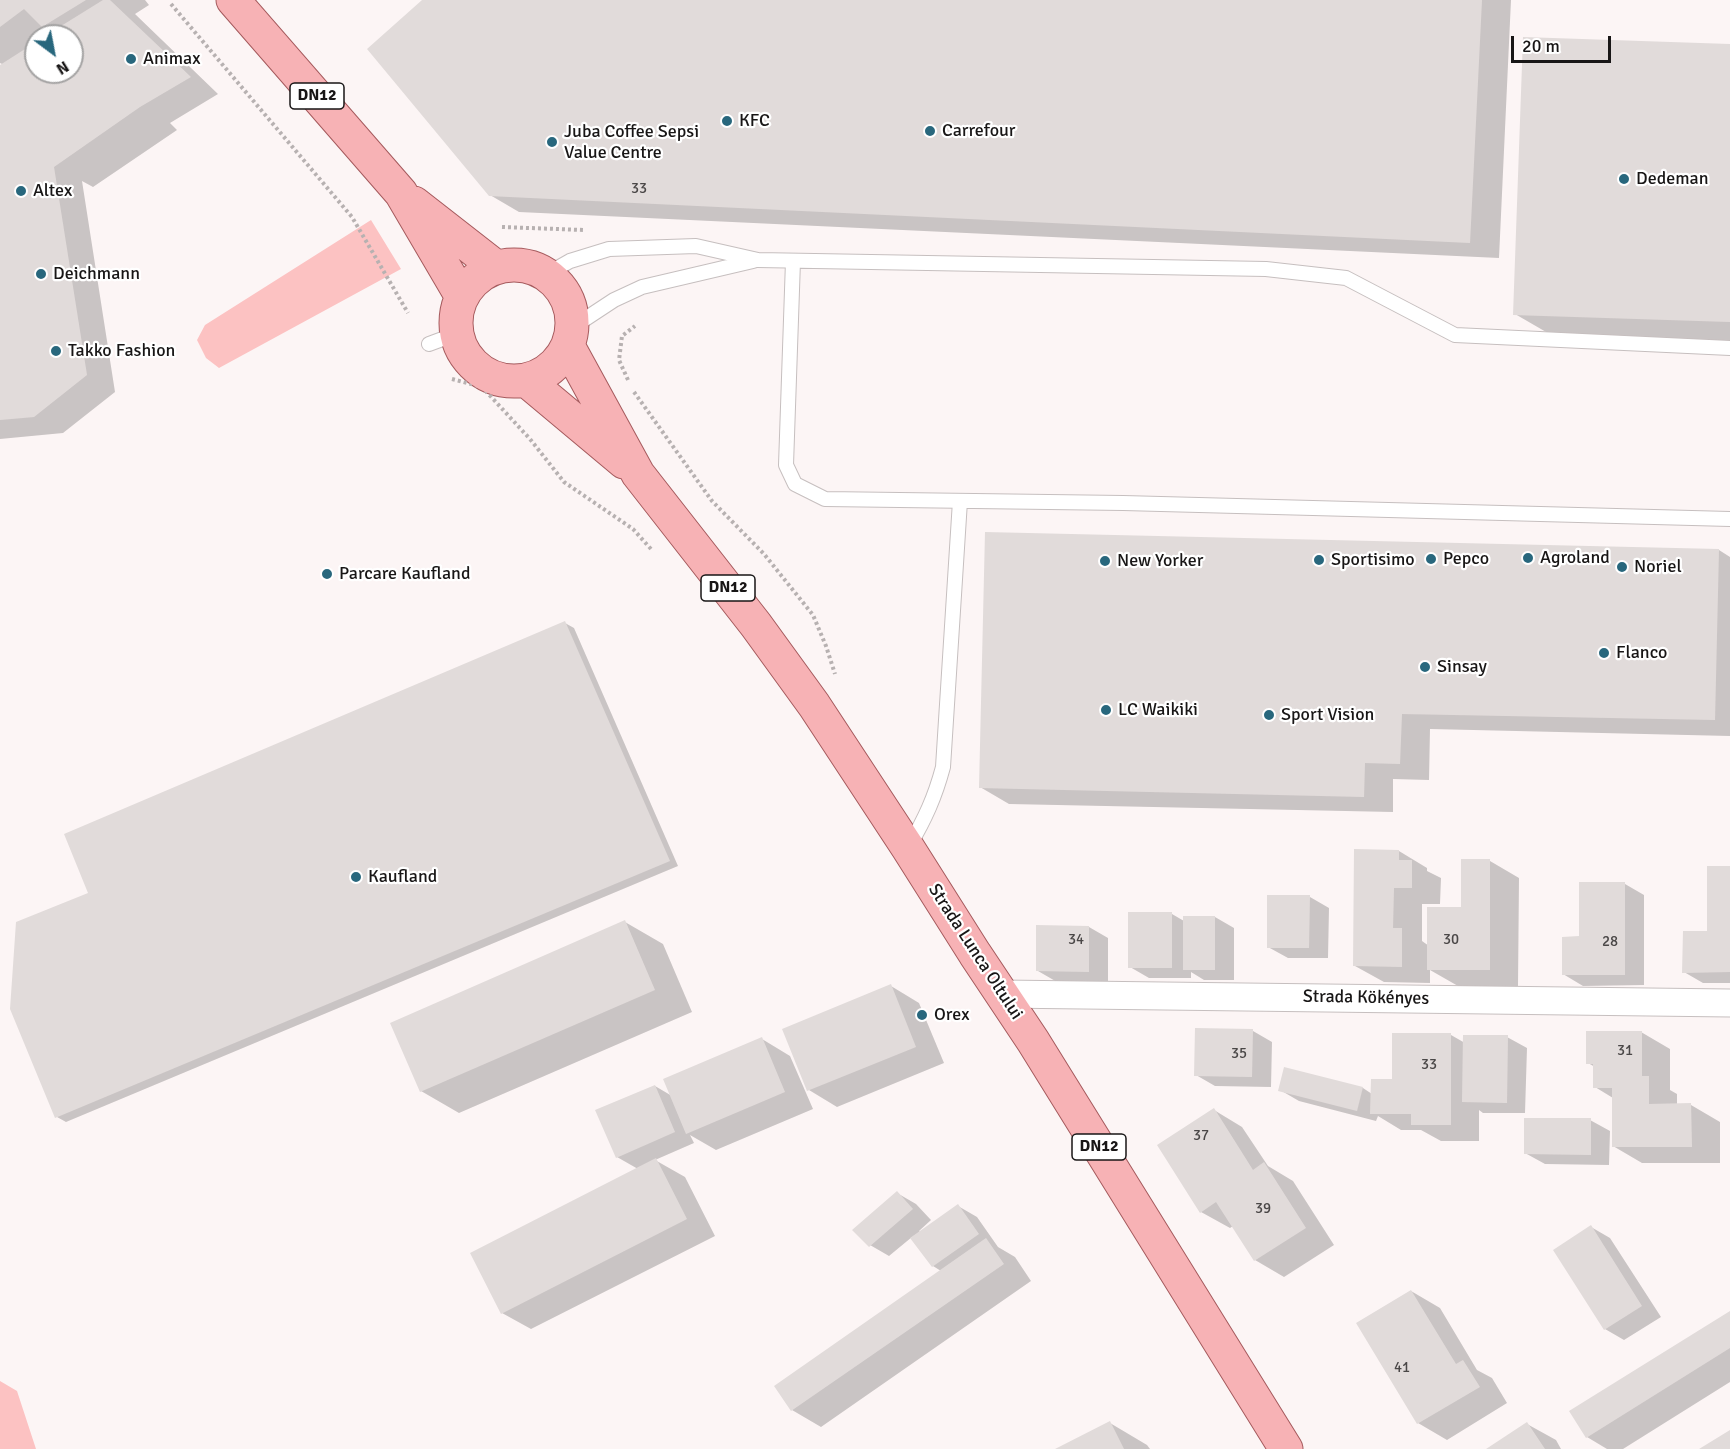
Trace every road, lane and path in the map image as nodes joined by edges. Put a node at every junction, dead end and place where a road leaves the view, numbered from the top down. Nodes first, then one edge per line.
1 (235, 1) edge
2 (171, 4) dead end
3 (401, 193) junction
4 (495, 225) dead end
5 (585, 230) dead end
6 (758, 260) junction
7 (793, 261) junction
8 (496, 267) junction
9 (547, 274) junction
10 (462, 297) junction
11 (408, 313) dead end
12 (635, 326) dead end
13 (571, 336) junction
14 (1730, 348) edge
15 (452, 379) dead end
16 (526, 380) junction
17 (638, 474) junction
18 (960, 501) junction
19 (1730, 519) edge
20 (656, 555) dead end
21 (836, 678) dead end
22 (908, 848) junction
23 (1002, 994) junction
24 (1730, 1003) edge
25 (1286, 1449) edge

1 - 3 main road, DN12
2 - 11 path
3 - 8 main road
3 - 10 main road
4 - 5 path
6 - 7 lane
6 - 9 lane
6 - 13 lane
7 - 14 lane
7 - 18 lane
8 - 9 main road
8 - 10 main road
9 - 13 main road
10 - 16 main road
12 - 21 path
13 - 16 main road
13 - 17 main road
15 - 20 path
16 - 17 main road
17 - 22 main road, Strada Lunca Oltului / DN12
18 - 19 lane
18 - 22 lane
22 - 23 main road, Strada Lunca Oltului / DN12
23 - 24 street, Strada Kökényes
23 - 25 main road, Strada Lunca Oltului / DN12

